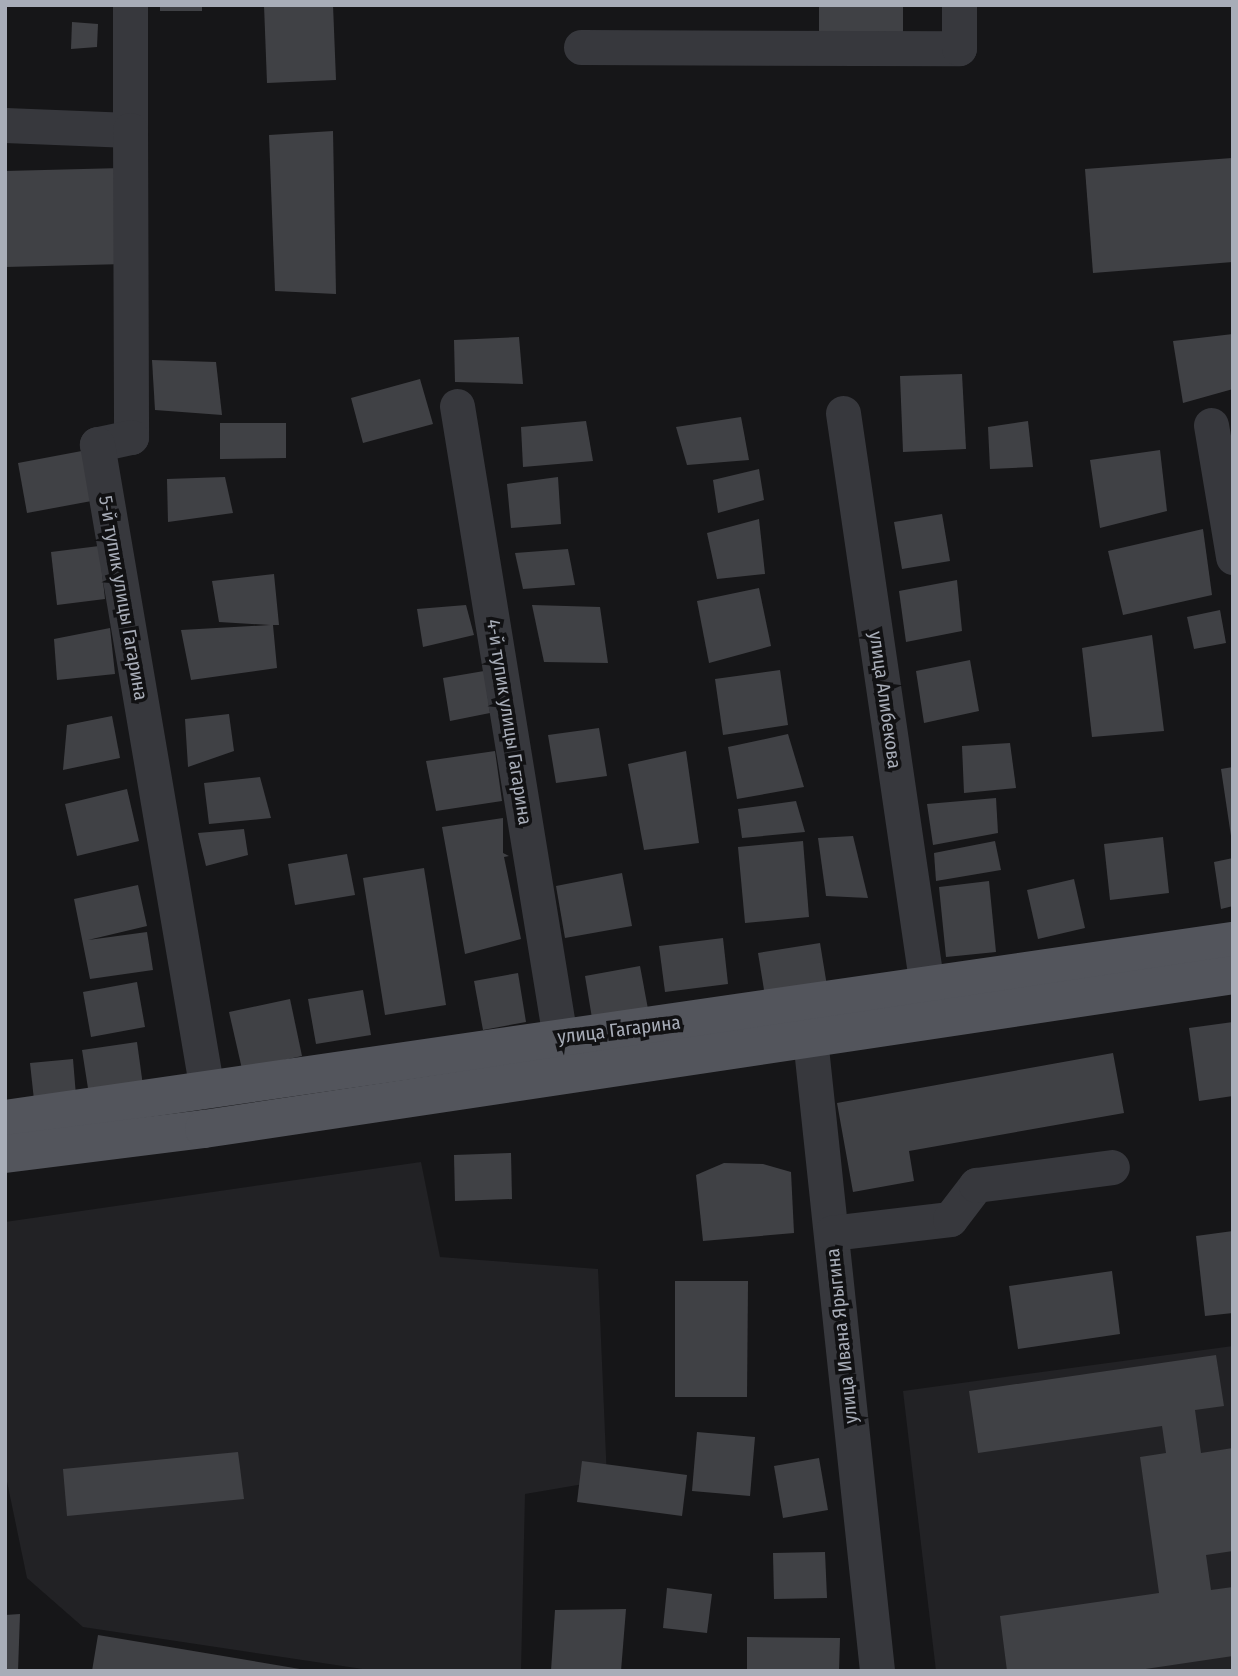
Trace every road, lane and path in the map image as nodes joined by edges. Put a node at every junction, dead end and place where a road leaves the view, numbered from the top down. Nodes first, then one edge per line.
1 (130, 5) edge
2 (959, 5) edge
3 (581, 47) dead end
4 (5, 125) edge
5 (130, 130) junction
6 (457, 406) dead end
7 (843, 413) dead end
8 (1211, 425) dead end
9 (1233, 557) edge
10 (1233, 941) edge
11 (1233, 975) edge
12 (927, 987) junction
13 (806, 1002) junction
14 (560, 1038) junction
15 (810, 1039) junction
16 (207, 1090) junction
17 (5, 1119) edge
18 (5, 1154) edge
19 (1112, 1167) dead end
20 (831, 1233) junction
21 (877, 1671) edge

1 - 5 street
2 - 3 street
4 - 5 street
5 - 16 street, 5-й тупик улицы Гагарина
6 - 14 street, 4-й тупик улицы Гагарина
7 - 12 street, улица Алибекова
8 - 9 street
10 - 12 main road, улица Гагарина
11 - 15 main road, улица Гагарина
12 - 13 main road, улица Гагарина
13 - 14 main road, улица Гагарина
13 - 15 street, улица Ивана Ярыгина
14 - 16 main road, улица Гагарина
15 - 18 main road, улица Гагарина
15 - 20 street, улица Ивана Ярыгина
16 - 17 main road, улица Гагарина
19 - 20 street
20 - 21 street, улица Ивана Ярыгина

